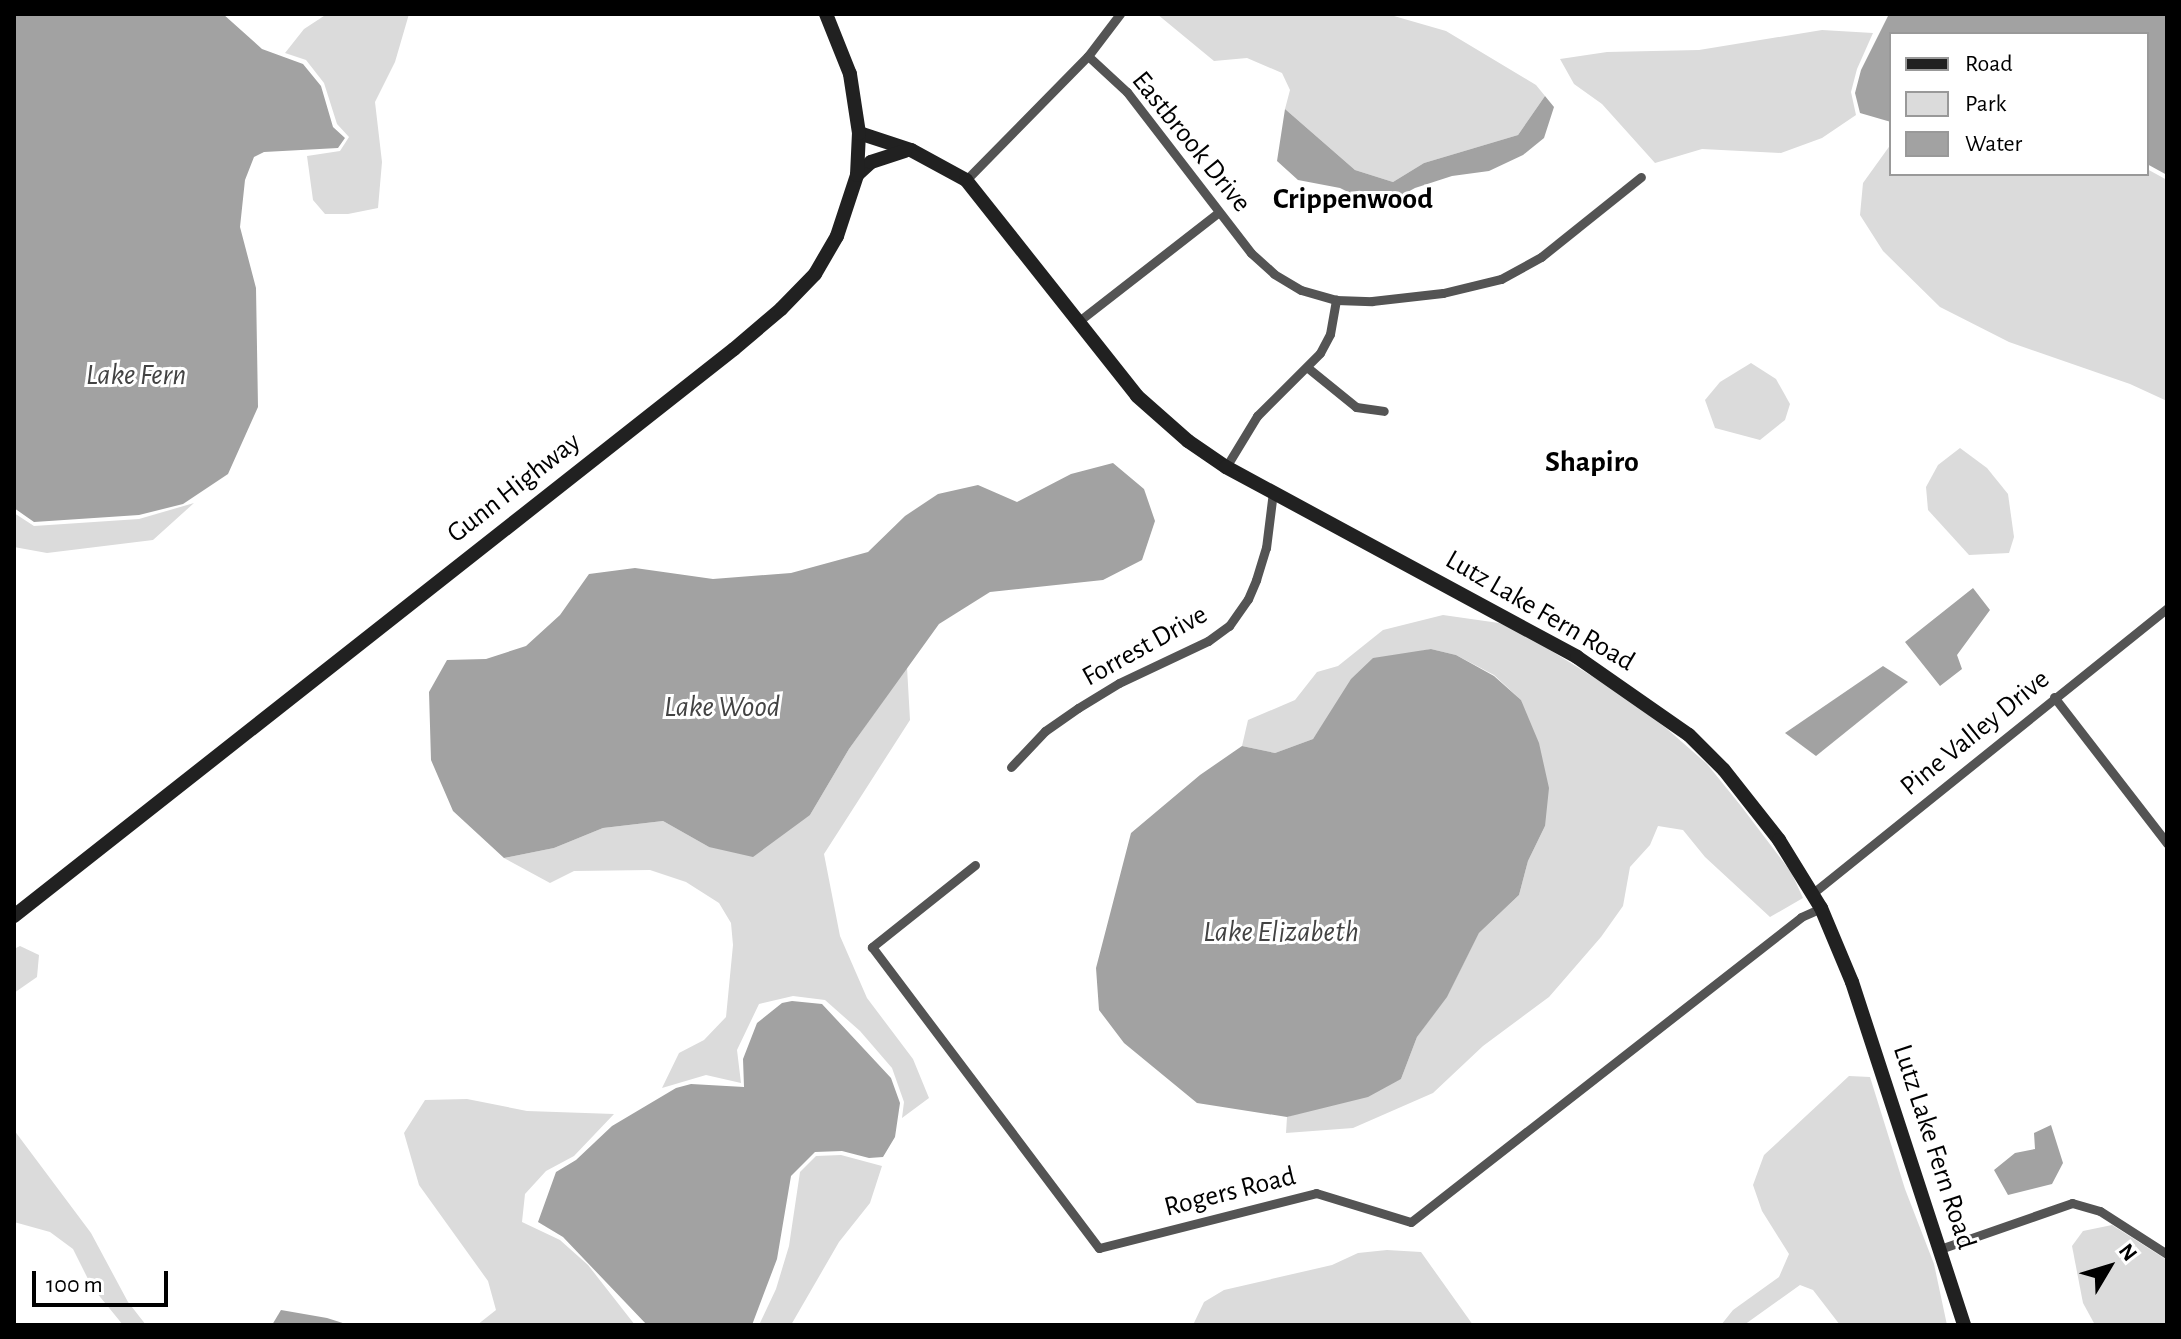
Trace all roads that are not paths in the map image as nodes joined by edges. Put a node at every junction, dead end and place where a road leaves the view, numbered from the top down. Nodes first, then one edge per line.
1 (826, 14) edge
2 (1120, 14) edge
3 (1088, 56) junction
4 (859, 133) junction
5 (911, 150) junction
6 (857, 175) junction
7 (1641, 177) dead end
8 (966, 180) junction
9 (1219, 212) junction
10 (1336, 300) junction
11 (1079, 321) junction
12 (1308, 368) junction
13 (1384, 411) dead end
14 (1226, 467) junction
15 (1273, 492) junction
16 (2167, 608) edge
17 (2054, 697) junction
18 (1011, 767) dead end
19 (2167, 843) edge
20 (975, 865) dead end
21 (1813, 893) junction
22 (1821, 908) junction
23 (18, 914) edge
24 (1940, 1249) junction
25 (2167, 1254) edge
26 (1964, 1325) edge

1 - 4 main road, Gunn Highway
2 - 3 street
3 - 8 street
3 - 9 street, Eastbrook Drive
4 - 5 main road, Lutz Lake Fern Road
4 - 6 main road, Gunn Highway
5 - 6 main road
5 - 8 main road, Lutz Lake Fern Road
6 - 23 main road, Gunn Highway
7 - 10 street, Eastbrook Drive
8 - 11 main road, Lutz Lake Fern Road
9 - 10 street, Eastbrook Drive
9 - 11 street
10 - 12 street
11 - 14 main road, Lutz Lake Fern Road
12 - 13 street
12 - 14 street
14 - 15 main road, Lutz Lake Fern Road
15 - 18 street, Forrest Drive
15 - 21 main road, Lutz Lake Fern Road
16 - 17 street, Pine Valley Drive
17 - 19 street
17 - 21 street, Pine Valley Drive
20 - 22 street, Rogers Road
21 - 22 main road, Lutz Lake Fern Road
22 - 24 main road, Lutz Lake Fern Road
24 - 25 street
24 - 26 main road, Lutz Lake Fern Road

